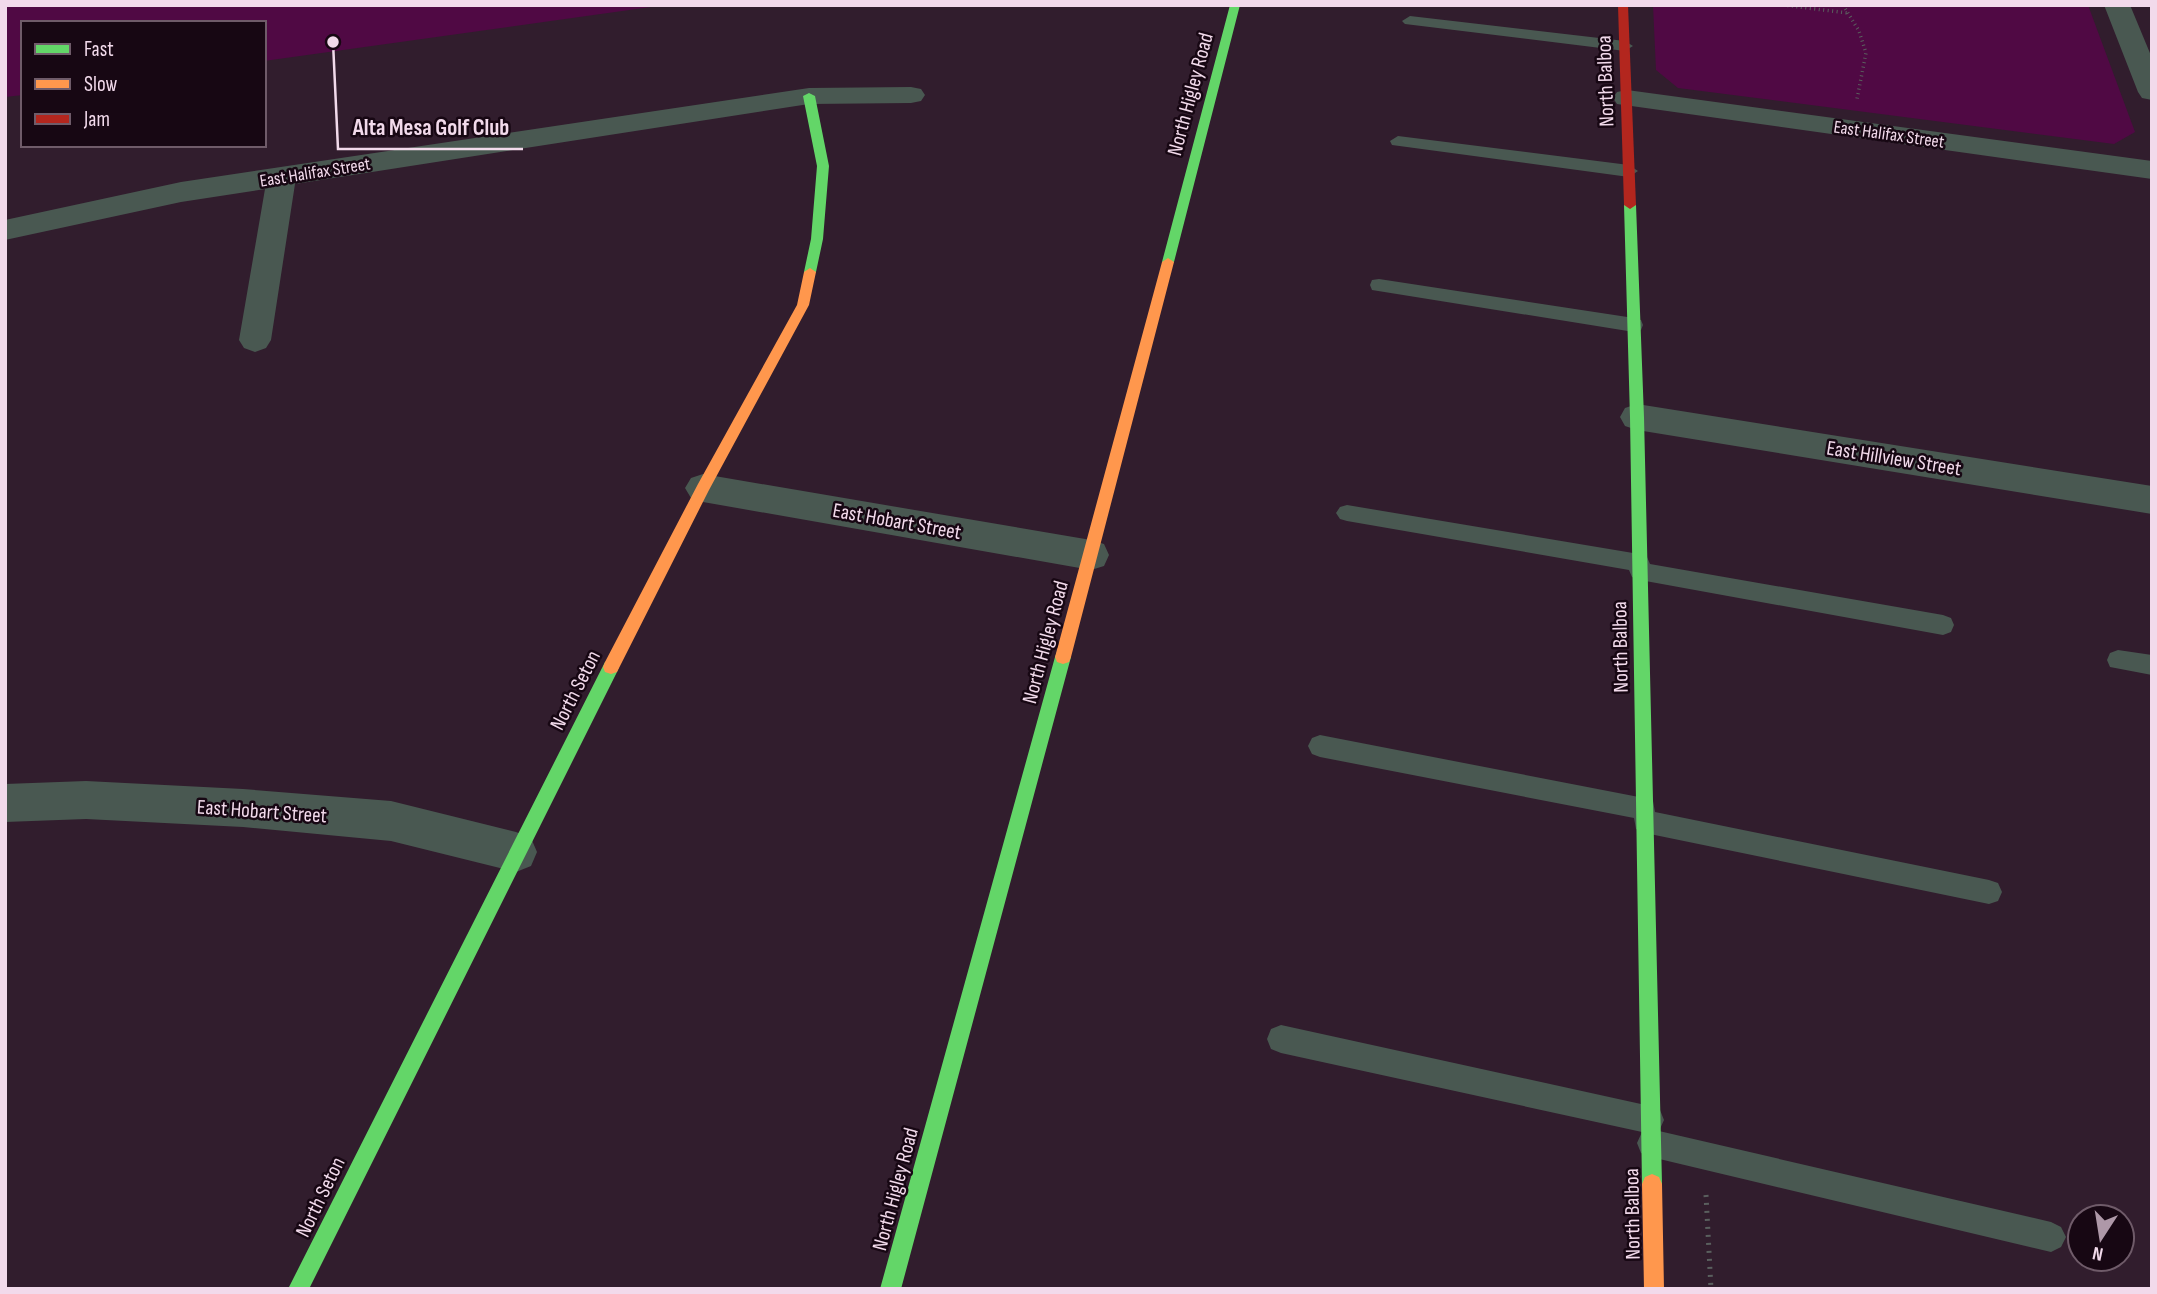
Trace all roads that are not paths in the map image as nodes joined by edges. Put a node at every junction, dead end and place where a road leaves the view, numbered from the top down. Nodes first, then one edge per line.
1 (1235, 5) edge
2 (1623, 5) edge
3 (2117, 5) edge
4 (1410, 21) dead end
5 (1625, 46) junction
6 (2152, 92) edge
7 (911, 95) dead end
8 (809, 96) junction
9 (1627, 98) junction
10 (1398, 141) dead end
11 (2152, 170) edge
12 (1629, 171) junction
13 (281, 178) junction
14 (9, 228) edge
15 (1379, 285) dead end
16 (1634, 325) junction
17 (255, 340) dead end
18 (1637, 417) junction
19 (703, 488) junction
20 (2152, 500) edge
21 (1347, 513) dead end
22 (1091, 555) junction
23 (1639, 567) junction
24 (1942, 625) dead end
25 (2118, 660) dead end
26 (2152, 665) edge
27 (1320, 746) dead end
28 (5, 803) edge
29 (1644, 815) junction
30 (516, 852) junction
31 (1989, 892) dead end
32 (1281, 1039) dead end
33 (1651, 1131) junction
34 (2050, 1237) dead end
35 (298, 1289) edge
36 (890, 1289) edge
37 (1654, 1289) edge

1 - 22 street, North Higley Road
2 - 5 street, North Balboa
3 - 6 street
4 - 5 lane
5 - 9 street, North Balboa
7 - 8 street, East Halifax Street
8 - 13 street, East Halifax Street
8 - 19 street, North Seton
9 - 11 street, East Halifax Street
9 - 12 street, North Balboa
10 - 12 lane
12 - 16 street, North Balboa
13 - 14 street, East Halifax Street
13 - 17 street
15 - 16 lane
16 - 18 street, North Balboa
18 - 20 street, East Hillview Street
18 - 23 street, North Balboa
19 - 22 street, East Hobart Street
19 - 30 street, North Seton
21 - 23 lane
22 - 36 street, North Higley Road
23 - 24 lane
23 - 29 street, North Balboa
25 - 26 lane
27 - 29 lane
28 - 30 street, East Hobart Street
29 - 31 lane
29 - 33 street, North Balboa
30 - 35 street, North Seton
32 - 33 lane
33 - 34 lane
33 - 37 street, North Balboa

